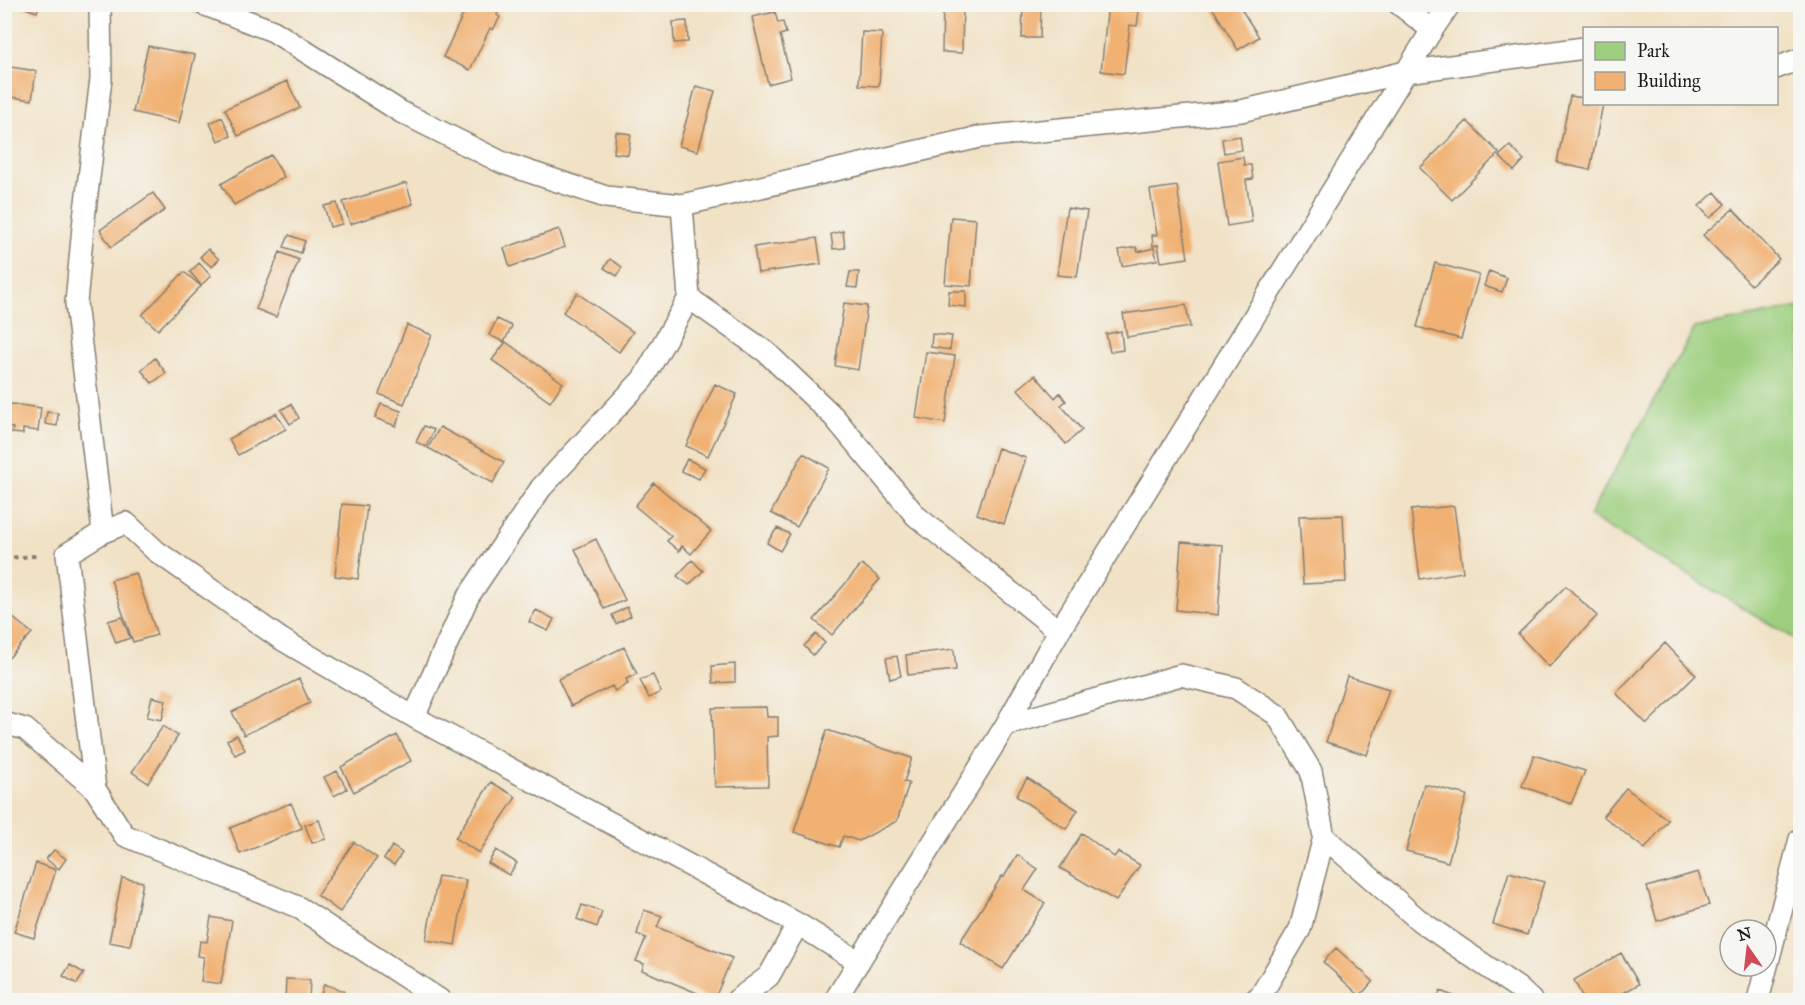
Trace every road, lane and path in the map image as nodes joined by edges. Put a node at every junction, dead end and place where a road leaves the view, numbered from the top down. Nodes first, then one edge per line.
1 (100, 4) edge
2 (204, 4) edge
3 (1399, 4) edge
4 (1450, 4) edge
5 (1432, 30) junction
6 (1583, 48) edge
7 (1800, 59) edge
8 (1778, 68) edge
9 (1406, 72) junction
10 (682, 205) junction
11 (688, 298) junction
12 (103, 532) junction
13 (1059, 632) junction
14 (414, 717) junction
15 (4, 723) edge
16 (1006, 725) junction
17 (95, 789) junction
18 (1324, 837) junction
19 (1800, 839) edge
20 (798, 924) junction
21 (859, 962) junction
22 (440, 1000) edge
23 (737, 1000) edge
24 (835, 1000) edge
25 (1255, 1000) edge
26 (1531, 1000) edge
27 (1758, 1000) edge

1 - 12 lane
2 - 10 lane
3 - 5 lane
4 - 5 lane
5 - 9 lane
6 - 9 lane
7 - 8 lane
9 - 10 lane
9 - 13 lane
10 - 11 lane
11 - 13 lane
11 - 14 lane
12 - 14 lane
12 - 17 lane
13 - 16 lane
14 - 20 lane
15 - 17 lane
16 - 18 lane
16 - 21 lane
17 - 22 lane
18 - 25 lane
18 - 26 lane
19 - 27 lane
20 - 21 lane
20 - 23 lane
21 - 24 lane

